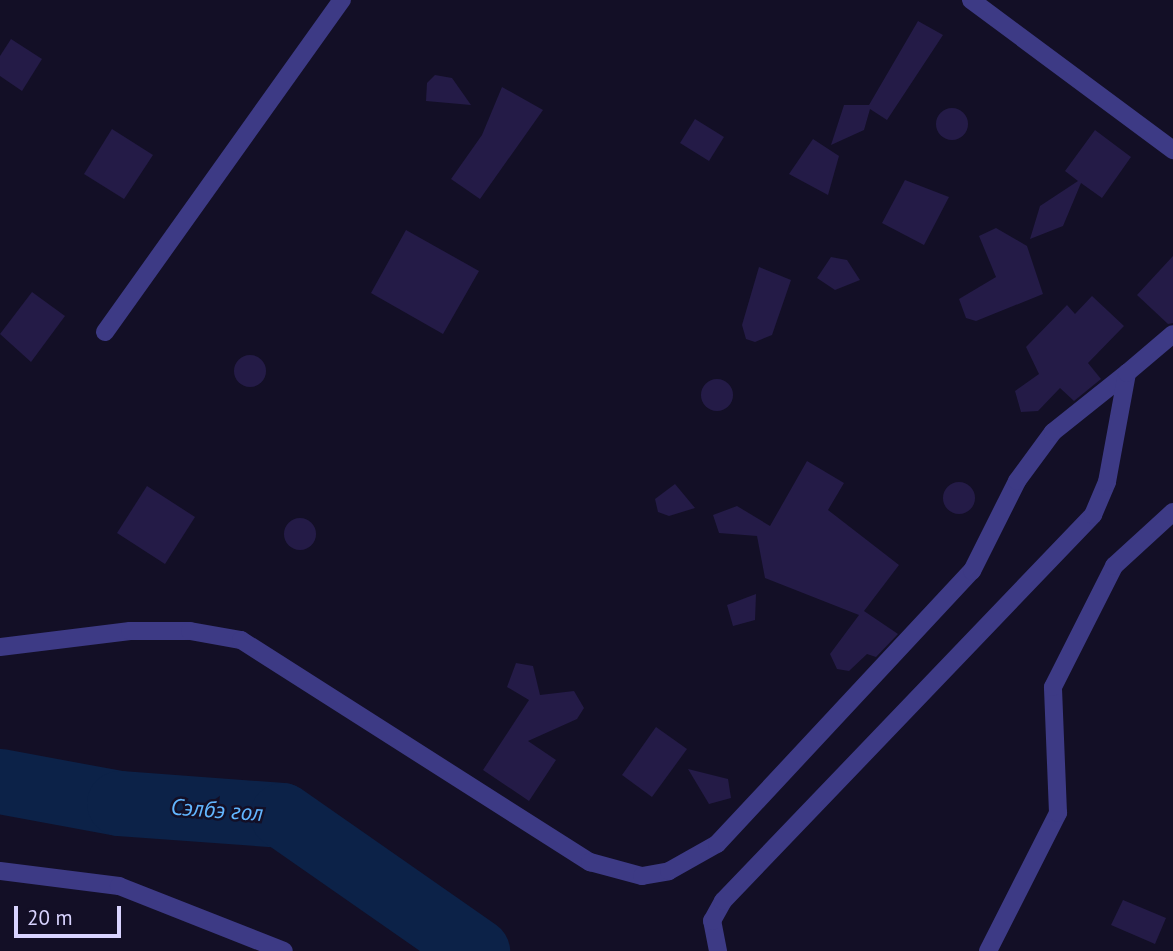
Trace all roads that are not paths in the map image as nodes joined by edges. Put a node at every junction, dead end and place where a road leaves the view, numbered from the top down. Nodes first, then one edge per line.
1 (342, 0) edge
2 (971, 0) edge
3 (1173, 150) edge
4 (105, 332) dead end
5 (1173, 334) edge
6 (1127, 373) junction
7 (1173, 512) edge
8 (0, 647) edge
9 (0, 871) edge
10 (717, 949) edge
11 (284, 951) edge
12 (988, 951) edge

1 - 4 street
2 - 3 street
5 - 6 street
6 - 8 street
6 - 10 street
7 - 12 street
9 - 11 street

